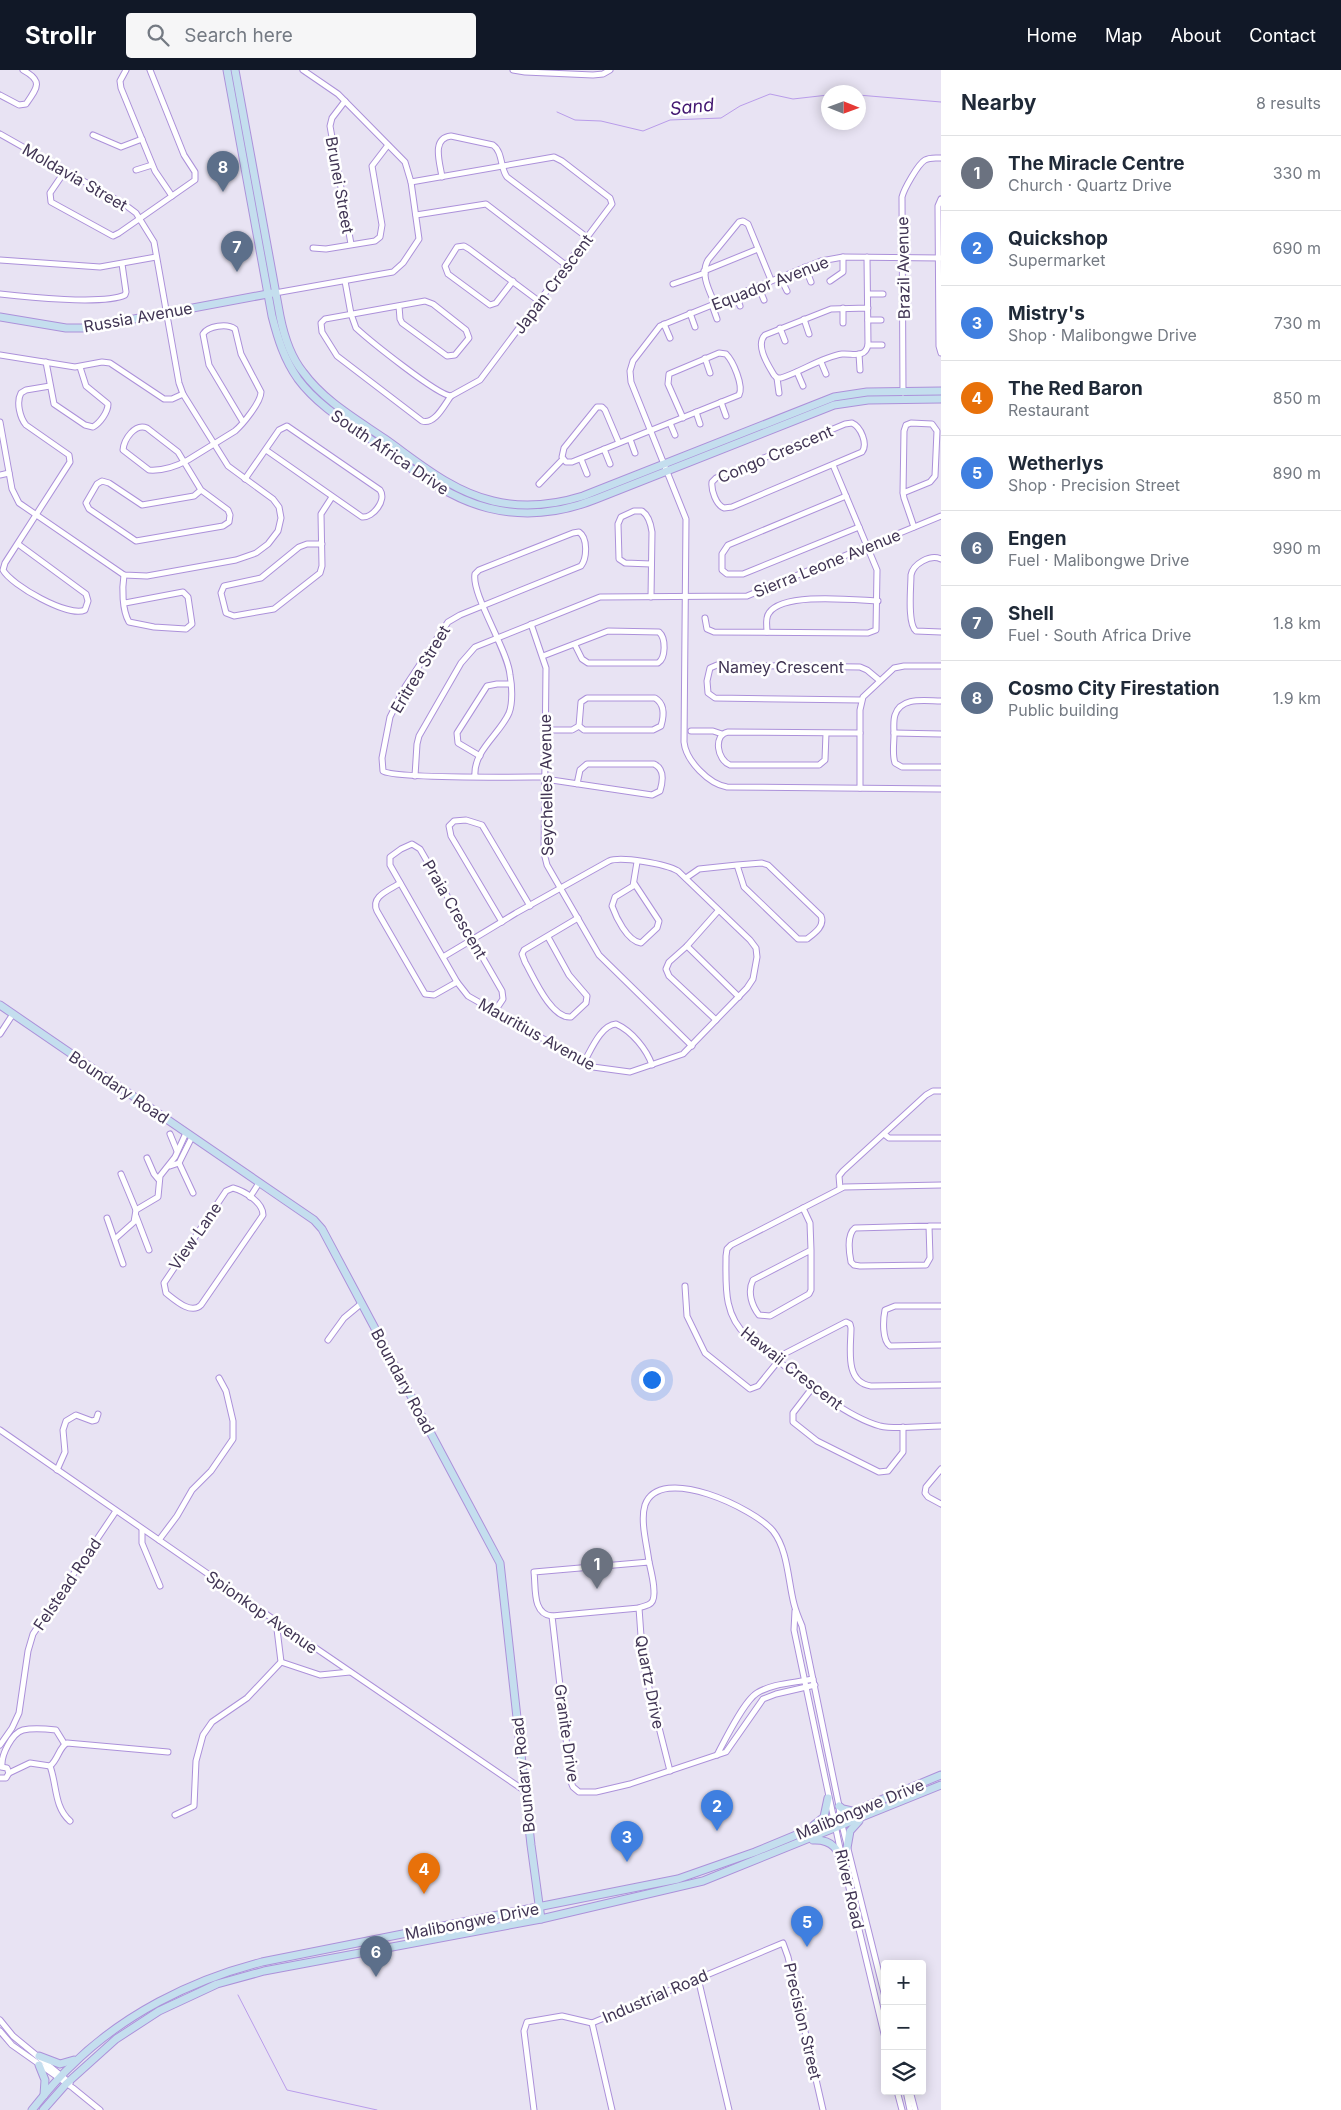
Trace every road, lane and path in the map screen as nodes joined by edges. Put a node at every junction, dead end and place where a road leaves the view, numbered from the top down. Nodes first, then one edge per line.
1 (23, 70) edge
2 (126, 70) edge
3 (150, 70) edge
4 (227, 70) edge
5 (235, 70) edge
6 (303, 70) edge
7 (513, 70) edge
8 (610, 70) edge
9 (0, 95) edge
10 (345, 101) junction
11 (0, 134) edge
12 (93, 136) dead end
13 (142, 139) junction
14 (388, 145) junction
15 (941, 158) edge
16 (152, 165) junction
17 (502, 166) junction
18 (136, 170) dead end
19 (65, 171) junction
20 (442, 177) junction
21 (411, 182) junction
22 (172, 196) junction
23 (941, 199) edge
24 (939, 206) edge
25 (416, 215) junction
26 (140, 219) junction
27 (588, 238) junction
28 (939, 238) edge
29 (351, 244) junction
30 (313, 248) dead end
31 (758, 249) junction
32 (156, 257) junction
33 (843, 257) junction
34 (867, 257) junction
35 (903, 257) junction
36 (939, 258) edge
37 (0, 260) edge
38 (122, 264) junction
39 (567, 266) junction
40 (805, 267) junction
41 (705, 272) junction
42 (780, 277) junction
43 (771, 280) junction
44 (345, 281) junction
45 (512, 281) junction
46 (830, 281) dead end
47 (811, 282) dead end
48 (673, 284) dead end
49 (758, 286) junction
50 (787, 291) dead end
51 (939, 292) edge
52 (0, 294) edge
53 (272, 294) junction
54 (868, 294) junction
55 (883, 294) dead end
56 (736, 295) junction
57 (764, 300) dead end
58 (540, 302) junction
59 (713, 304) junction
60 (399, 306) junction
61 (740, 306) dead end
62 (843, 308) junction
63 (868, 308) junction
64 (166, 313) junction
65 (690, 313) junction
66 (351, 314) junction
67 (0, 317) edge
68 (717, 319) dead end
69 (804, 319) junction
70 (868, 320) junction
71 (881, 320) dead end
72 (843, 323) dead end
73 (940, 323) edge
74 (664, 324) junction
75 (695, 327) dead end
76 (780, 328) junction
77 (809, 334) dead end
78 (670, 338) dead end
79 (785, 341) dead end
80 (882, 344) dead end
81 (868, 345) junction
82 (941, 353) edge
83 (859, 354) junction
84 (0, 355) edge
85 (705, 358) junction
86 (46, 362) junction
87 (821, 362) junction
88 (80, 366) junction
89 (860, 370) dead end
90 (797, 372) junction
91 (710, 373) dead end
92 (826, 374) dead end
93 (777, 378) junction
94 (50, 386) junction
95 (803, 386) dead end
96 (903, 391) junction
97 (941, 391) edge
98 (779, 393) dead end
99 (183, 394) junction
100 (451, 396) junction
101 (903, 399) junction
102 (941, 399) edge
103 (721, 402) junction
104 (696, 412) junction
105 (726, 416) dead end
106 (683, 418) junction
107 (0, 422) edge
108 (243, 422) junction
109 (670, 423) junction
110 (700, 424) dead end
111 (934, 424) junction
112 (941, 424) edge
113 (650, 431) junction
114 (675, 434) dead end
115 (630, 439) junction
116 (619, 443) junction
117 (214, 444) junction
118 (604, 449) junction
119 (266, 450) junction
120 (635, 453) dead end
121 (581, 458) junction
122 (563, 459) junction
123 (185, 462) junction
124 (610, 464) dead end
125 (833, 465) junction
126 (664, 468) junction
127 (9, 473) junction
128 (587, 474) dead end
129 (0, 475) edge
130 (245, 479) junction
131 (538, 484) dead end
132 (201, 490) junction
133 (903, 494) junction
134 (846, 496) junction
135 (332, 497) junction
136 (36, 515) junction
137 (941, 516) edge
138 (859, 527) junction
139 (914, 527) junction
140 (18, 544) junction
141 (322, 544) junction
142 (868, 546) junction
143 (941, 559) edge
144 (651, 564) junction
145 (124, 574) junction
146 (651, 597) junction
147 (686, 597) junction
148 (878, 601) junction
149 (125, 603) junction
150 (484, 606) junction
151 (705, 618) dead end
152 (531, 624) junction
153 (767, 632) junction
154 (941, 632) edge
155 (497, 638) junction
156 (575, 645) junction
157 (543, 656) junction
158 (941, 666) edge
159 (879, 680) junction
160 (510, 684) junction
161 (861, 700) junction
162 (941, 700) edge
163 (580, 726) junction
164 (545, 730) junction
165 (691, 731) dead end
166 (826, 733) junction
167 (860, 733) junction
168 (722, 734) junction
169 (894, 734) junction
170 (941, 734) edge
171 (480, 756) junction
172 (941, 767) edge
173 (416, 776) junction
174 (475, 776) junction
175 (545, 778) junction
176 (577, 784) junction
177 (860, 788) junction
178 (941, 789) edge
179 (637, 862) junction
180 (737, 865) junction
181 (392, 868) joint
182 (686, 878) junction
183 (400, 883) junction
184 (634, 883) junction
185 (561, 889) junction
186 (530, 906) junction
187 (718, 911) junction
188 (578, 918) junction
189 (502, 922) junction
190 (548, 937) junction
191 (472, 940) junction
192 (687, 946) junction
193 (443, 957) junction
194 (457, 982) junction
195 (739, 997) junction
196 (0, 1005) edge
197 (495, 1011) junction
198 (13, 1014) junction
199 (716, 1020) junction
200 (0, 1034) edge
201 (692, 1046) junction
202 (584, 1062) junction
203 (652, 1066) junction
204 (941, 1091) edge
205 (170, 1134) dead end
206 (884, 1134) junction
207 (189, 1135) junction
208 (941, 1138) edge
209 (179, 1153) junction
210 (147, 1158) dead end
211 (179, 1162) junction
212 (170, 1166) junction
213 (120, 1174) dead end
214 (159, 1180) junction
215 (259, 1183) junction
216 (941, 1185) edge
217 (840, 1188) junction
218 (193, 1194) dead end
219 (250, 1197) junction
220 (803, 1208) junction
221 (136, 1213) junction
222 (107, 1218) dead end
223 (929, 1226) junction
224 (941, 1226) edge
225 (114, 1239) junction
226 (149, 1250) dead end
227 (810, 1250) junction
228 (123, 1264) dead end
229 (685, 1286) dead end
230 (362, 1303) junction
231 (941, 1306) edge
232 (328, 1340) dead end
233 (941, 1345) edge
234 (779, 1360) junction
235 (219, 1378) dead end
236 (941, 1385) edge
237 (813, 1387) junction
238 (98, 1414) dead end
239 (904, 1426) junction
240 (941, 1426) edge
241 (0, 1430) edge
242 (941, 1469) edge
243 (57, 1470) junction
244 (941, 1504) edge
245 (116, 1511) junction
246 (142, 1529) junction
247 (159, 1540) junction
248 (649, 1562) junction
249 (160, 1586) dead end
250 (795, 1606) junction
251 (639, 1608) junction
252 (552, 1616) junction
253 (276, 1622) junction
254 (281, 1662) junction
255 (350, 1672) junction
256 (813, 1679) junction
257 (805, 1681) junction
258 (815, 1685) junction
259 (807, 1688) junction
260 (64, 1743) junction
261 (0, 1745) edge
262 (168, 1752) dead end
263 (716, 1755) junction
264 (50, 1766) junction
265 (1, 1767) edge
266 (670, 1771) junction
267 (9, 1773) junction
268 (941, 1775) edge
269 (0, 1778) edge
270 (941, 1785) edge
271 (525, 1791) junction
272 (828, 1798) junction
273 (839, 1806) junction
274 (854, 1811) junction
275 (175, 1815) dead end
276 (837, 1818) junction
277 (863, 1818) junction
278 (70, 1821) dead end
279 (839, 1828) junction
280 (804, 1832) junction
281 (808, 1840) junction
282 (847, 1848) junction
283 (846, 1873) junction
284 (539, 1908) junction
285 (541, 1918) junction
286 (772, 1948) joint
287 (698, 1978) junction
288 (881, 1980) edge
289 (0, 2020) edge
290 (881, 2021) edge
291 (592, 2023) junction
292 (0, 2031) edge
293 (39, 2056) junction
294 (78, 2058) junction
295 (39, 2065) junction
296 (60, 2076) junction
297 (69, 2084) junction
298 (898, 2095) edge
299 (907, 2095) edge
300 (911, 2095) edge
301 (44, 2096) junction
302 (901, 2109) edge
303 (32, 2110) edge
304 (44, 2110) edge
305 (100, 2110) edge
306 (534, 2110) edge
307 (612, 2110) edge
308 (729, 2110) edge
309 (823, 2110) edge
310 (910, 2110) edge
311 (915, 2110) edge

1 - 9 street
2 - 13 street
3 - 22 street
4 - 53 street, South Africa Drive
5 - 53 street, South Africa Drive
6 - 10 street
7 - 8 street
10 - 14 street
10 - 29 street, Brunei Street
11 - 19 street, Moldavia Street
12 - 13 street
13 - 16 street
14 - 21 street
14 - 29 street
15 - 35 street, Brazil Avenue
16 - 18 street
16 - 22 street
17 - 20 street, Japan Crescent
17 - 20 street
17 - 27 street
17 - 27 street, Japan Crescent
19 - 26 street, Moldavia Street
19 - 26 street
20 - 21 street, Japan Crescent
21 - 25 street
22 - 26 street
23 - 24 street
24 - 28 street
25 - 39 street
25 - 44 street
26 - 32 street, Moldavia Street
27 - 39 street, Japan Crescent
28 - 36 street
29 - 30 street
31 - 41 street
31 - 41 street
31 - 43 street
32 - 38 street
32 - 64 street, Moldavia Street
33 - 34 street, Equador Avenue
33 - 40 street, Equador Avenue
33 - 46 street
34 - 35 street, Equador Avenue
34 - 54 street
35 - 36 street, Equador Avenue
35 - 96 street, Brazil Avenue
36 - 51 street
37 - 38 street
38 - 52 street
39 - 58 street, Japan Crescent
40 - 42 street, Equador Avenue
40 - 47 street
41 - 48 street
41 - 59 street
42 - 43 street, Equador Avenue
42 - 50 street
43 - 49 street, Equador Avenue
44 - 53 street
44 - 66 street
45 - 45 street
45 - 58 street
49 - 56 street, Equador Avenue
49 - 57 street
51 - 73 street
53 - 64 street, Russia Avenue
53 - 126 street, South Africa Drive
54 - 55 street
54 - 63 street
56 - 59 street, Equador Avenue
56 - 61 street
58 - 100 street, Japan Crescent
59 - 65 street, Equador Avenue
59 - 68 street
60 - 60 street
60 - 66 street
62 - 63 street
62 - 69 street
62 - 72 street
63 - 70 street
64 - 67 street, Russia Avenue
64 - 99 street, Moldavia Street
65 - 74 street, Equador Avenue
65 - 75 street
66 - 100 street
66 - 100 street
69 - 76 street
69 - 77 street
70 - 71 street
70 - 81 street
73 - 82 street
74 - 78 street
74 - 113 street, Equador Avenue
76 - 79 street
76 - 93 street
80 - 81 street
81 - 83 street
83 - 87 street
83 - 89 street
84 - 86 street
85 - 91 street
85 - 103 street
85 - 106 street
86 - 88 street
86 - 94 street
87 - 90 street
87 - 92 street
88 - 94 street
88 - 99 street
90 - 93 street
90 - 95 street
93 - 98 street
94 - 136 street
96 - 97 street, South Africa Drive
96 - 101 street, Brazil Avenue
96 - 126 street, South Africa Drive
99 - 117 street, Moldavia Street
101 - 102 street, South Africa Drive
101 - 126 street, South Africa Drive
103 - 104 street
103 - 105 street
104 - 106 street
104 - 110 street
106 - 109 street
107 - 127 street
108 - 108 street
108 - 117 street
109 - 113 street
109 - 114 street
111 - 112 street
111 - 133 street
111 - 133 street
113 - 115 street
113 - 126 street
115 - 116 street
115 - 120 street
116 - 118 street
116 - 122 street
117 - 123 street
117 - 130 street, Moldavia Street
118 - 121 street
118 - 124 street
119 - 130 street
119 - 135 street
119 - 135 street
121 - 122 street
121 - 128 street
122 - 131 street
123 - 123 street
123 - 132 street
125 - 125 street, Congo Crescent
125 - 134 street
126 - 147 street
127 - 129 street
127 - 136 street
130 - 145 street, Moldavia Street
132 - 132 street
133 - 139 street
134 - 138 street
134 - 138 street
135 - 141 street
136 - 140 street
136 - 145 street
137 - 139 street, Sierra Leone Avenue
138 - 142 street
139 - 142 street, Sierra Leone Avenue
140 - 140 street
141 - 141 street
142 - 147 street, Sierra Leone Avenue
142 - 148 street
143 - 154 street
144 - 144 street
144 - 146 street
145 - 149 street
146 - 147 street, Sierra Leone Avenue
146 - 152 street, Sierra Leone Avenue
147 - 177 street
148 - 153 street
148 - 153 street
149 - 149 street
150 - 150 street
150 - 155 street
150 - 173 street, Eritrea Street
151 - 153 street
152 - 155 street, Sierra Leone Avenue
152 - 157 street, Seychelles Avenue
155 - 160 street
155 - 173 street, Sierra Leone Avenue
156 - 156 street
156 - 157 street
157 - 164 street, Seychelles Avenue
158 - 159 street
159 - 161 street
159 - 161 street, Namey Crescent
160 - 171 street
160 - 171 street
161 - 167 street
162 - 169 street
163 - 163 street
163 - 164 street
164 - 175 street, Seychelles Avenue
165 - 168 street
166 - 167 street
166 - 168 street
166 - 168 street
167 - 177 street
169 - 170 street
169 - 172 street
171 - 174 street
173 - 174 street, Eritrea Street
174 - 175 street, Eritrea Street
175 - 176 street, Eritrea Street
175 - 185 street, Seychelles Avenue
176 - 176 street, Eritrea Street
177 - 178 street
179 - 182 street, Mauritius Avenue
179 - 184 street
179 - 185 street, Mauritius Avenue
180 - 180 street
180 - 182 street
181 - 183 street, Mauritius Avenue
181 - 191 street, Praia Crescent
182 - 187 street, Mauritius Avenue
183 - 193 street, Mauritius Avenue
183 - 194 street
184 - 184 street
185 - 186 street, Mauritius Avenue
185 - 188 street, Seychelles Avenue
186 - 189 street, Mauritius Avenue
186 - 189 street
187 - 192 street
187 - 195 street, Mauritius Avenue
188 - 190 street
188 - 201 street, Seychelles Avenue
189 - 191 street, Mauritius Avenue
190 - 190 street
191 - 193 street, Mauritius Avenue
191 - 197 street, Praia Crescent
192 - 195 street
192 - 199 street
193 - 194 street, Mauritius Avenue
194 - 197 street, Mauritius Avenue
195 - 199 street, Mauritius Avenue
196 - 198 street, Boundary Road
197 - 202 street, Mauritius Avenue
198 - 200 street
198 - 207 street, Boundary Road
199 - 201 street, Mauritius Avenue
201 - 203 street, Mauritius Avenue
202 - 203 street, Mauritius Avenue
202 - 203 street
204 - 206 street
205 - 209 street
206 - 208 street
206 - 217 street
207 - 209 street
207 - 215 street, Boundary Road
209 - 211 street
209 - 212 street
210 - 214 street
211 - 212 street
211 - 218 street
212 - 214 street
213 - 221 street
214 - 221 street
215 - 219 street
215 - 230 street, Boundary Road
216 - 217 street, Hawaii Crescent
217 - 220 street, Hawaii Crescent
219 - 219 street, View Lane
220 - 227 street
220 - 234 street, Hawaii Crescent
221 - 225 street
221 - 226 street
222 - 225 street
223 - 223 street
223 - 224 street
225 - 228 street
227 - 227 street
229 - 234 street
230 - 232 street
230 - 271 street, Boundary Road
231 - 233 street
234 - 236 street
234 - 237 street, Hawaii Crescent
235 - 247 street
237 - 239 street, Hawaii Crescent
237 - 239 street
238 - 243 street
239 - 240 street, Hawaii Crescent
241 - 243 street, Spionkop Avenue
242 - 244 street
243 - 245 street, Spionkop Avenue
245 - 246 street, Spionkop Avenue
245 - 261 street, Felstead Road
246 - 247 street, Spionkop Avenue
246 - 249 street
247 - 253 street, Spionkop Avenue
248 - 250 street
248 - 251 street
248 - 252 street
250 - 256 street, River Road
250 - 257 street, River Road
251 - 252 street
251 - 266 street, Quartz Drive
252 - 266 street, Granite Drive
253 - 254 street
253 - 255 street, Spionkop Avenue
254 - 255 street
254 - 275 street
255 - 271 street, Spionkop Avenue
256 - 257 street
256 - 258 street, River Road
257 - 259 street, River Road
257 - 263 street
258 - 259 street, Granite Drive
258 - 273 street, River Road
259 - 263 street, Granite Drive
259 - 272 street, River Road
260 - 262 street
260 - 264 street
260 - 265 street
263 - 266 street, Granite Drive
264 - 267 street
264 - 278 street
265 - 267 street
267 - 269 street
268 - 274 street, Malibongwe Drive
270 - 277 street, Malibongwe Drive
271 - 284 street, Boundary Road
272 - 276 street, River Road
272 - 280 street
273 - 274 street
273 - 276 street, River Road
274 - 276 street, Malibongwe Drive
276 - 279 street, River Road
276 - 280 street, Malibongwe Drive
277 - 279 street, Malibongwe Drive
277 - 282 street
279 - 281 street, Malibongwe Drive
279 - 282 street, River Road
279 - 283 street, River Road
280 - 284 street, Malibongwe Drive
281 - 283 street
281 - 285 street, Malibongwe Drive
282 - 288 street, River Road
283 - 290 street, River Road
284 - 285 street, Boundary Road
284 - 294 street, Malibongwe Drive
285 - 297 street, Malibongwe Drive
286 - 287 street, Industrial Road
286 - 309 street, Precision Street
287 - 291 street, Industrial Road
287 - 308 street
289 - 293 street
291 - 306 street, Industrial Road
291 - 307 street
292 - 295 street
293 - 294 street
293 - 296 street
294 - 296 street, Malibongwe Drive
295 - 296 street
295 - 301 street
296 - 297 street
296 - 301 street, Malibongwe Drive
297 - 304 street, Malibongwe Drive
297 - 305 street
298 - 302 street
299 - 310 street
300 - 311 street
301 - 303 street, Malibongwe Drive

